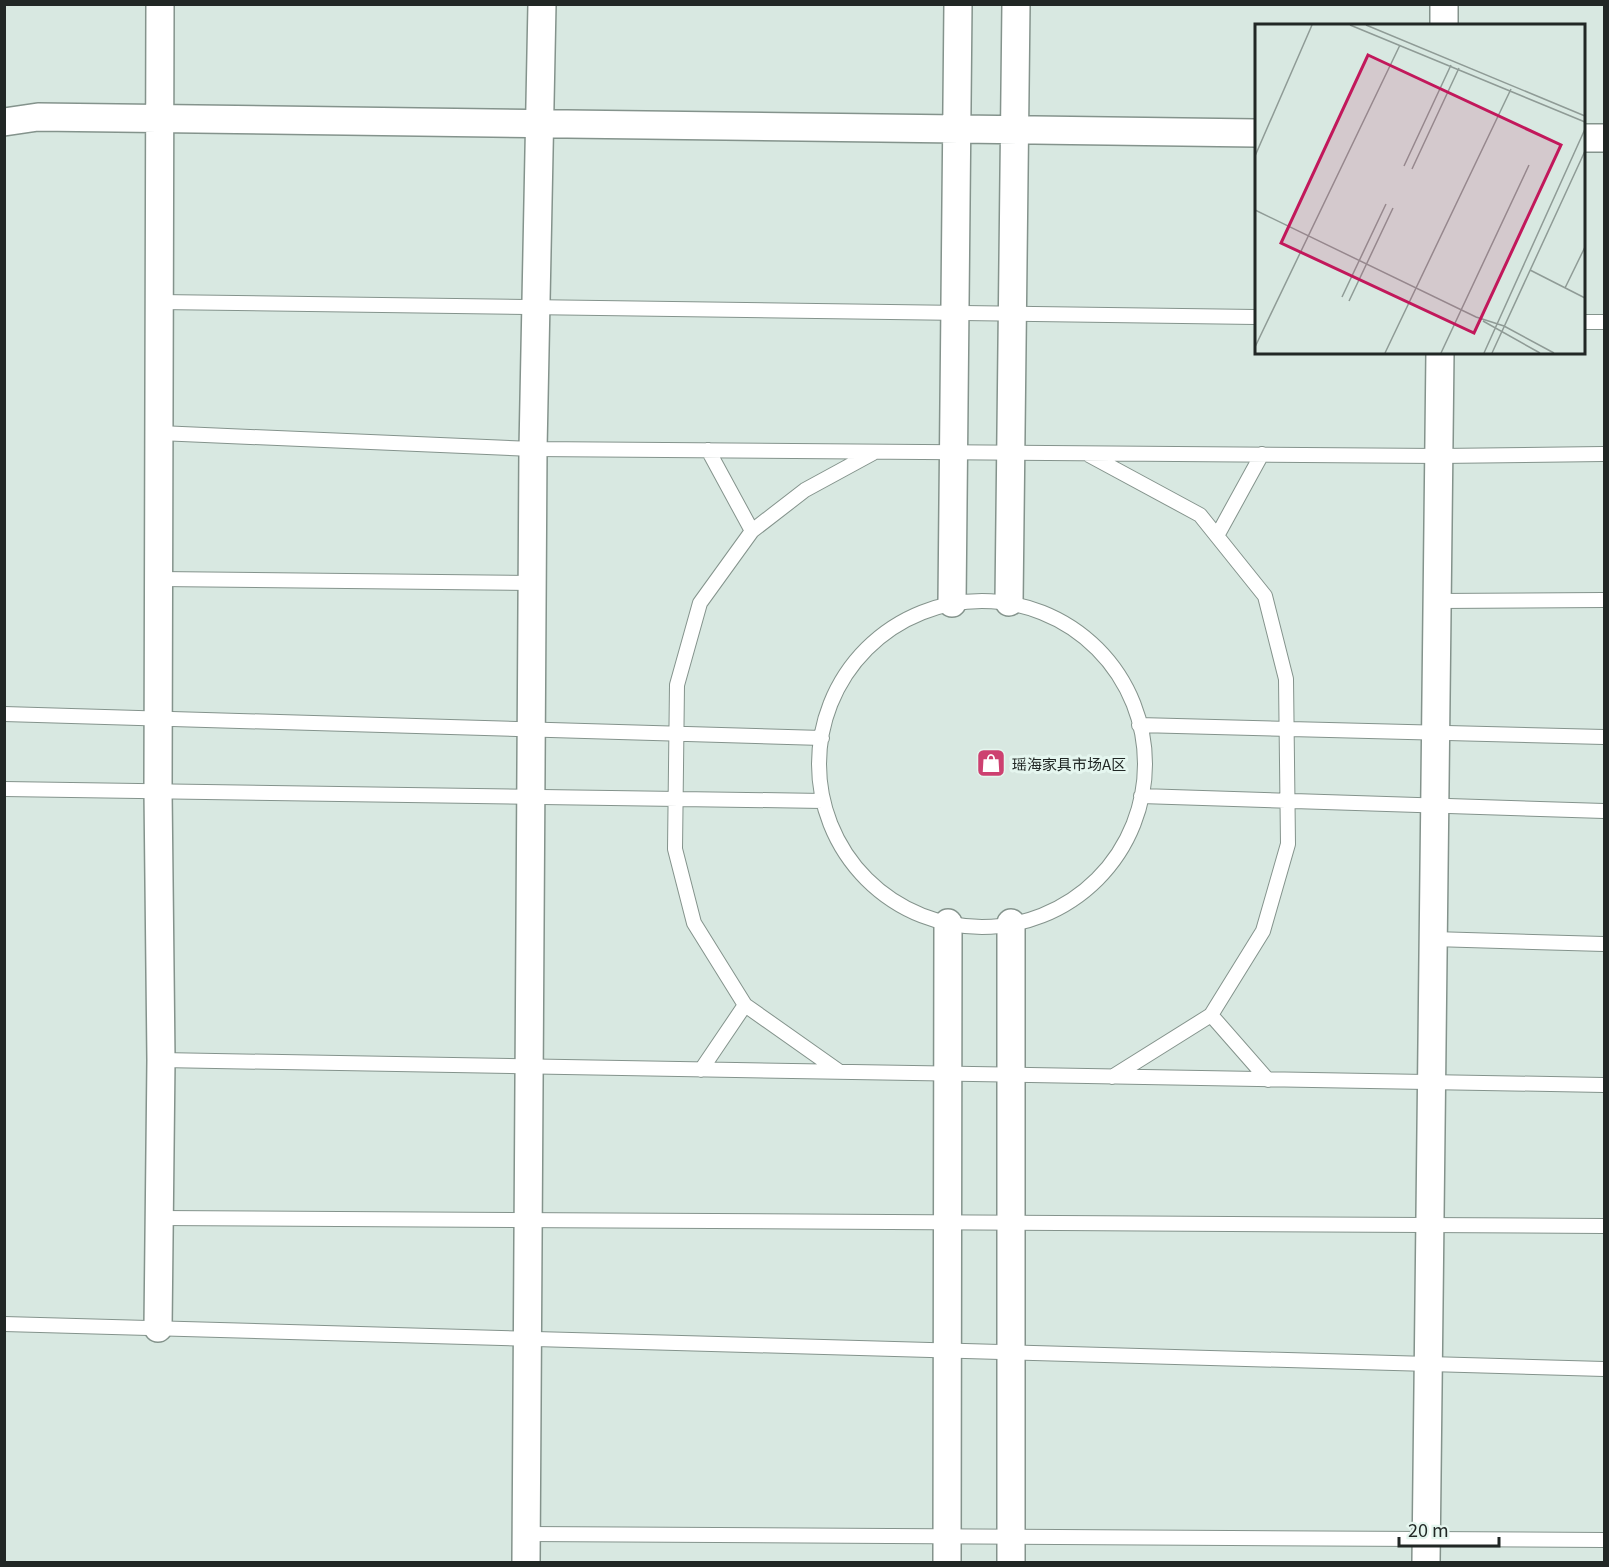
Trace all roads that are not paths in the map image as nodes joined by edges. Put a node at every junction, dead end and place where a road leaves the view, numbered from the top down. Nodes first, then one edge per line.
1 (160, 4) edge
2 (542, 4) edge
3 (958, 4) edge
4 (1016, 4) edge
5 (1444, 4) edge
6 (1444, 24) edge
7 (4, 114) edge
8 (38, 117) junction
9 (159, 119) junction
10 (4, 122) edge
11 (540, 124) junction
12 (957, 130) junction
13 (1015, 130) junction
14 (1255, 133) edge
15 (1585, 138) edge
16 (1605, 138) edge
17 (159, 302) junction
18 (536, 307) junction
19 (955, 313) junction
20 (1012, 314) junction
21 (1255, 317) edge
22 (1585, 322) edge
23 (1605, 322) edge
24 (1440, 354) edge
25 (159, 433) junction
26 (533, 449) junction
27 (708, 450) junction
28 (876, 452) junction
29 (953, 453) junction
30 (1011, 453) junction
31 (1085, 453) junction
32 (1262, 454) junction
33 (1605, 454) edge
34 (1439, 456) junction
35 (752, 531) junction
36 (1217, 536) junction
37 (159, 579) junction
38 (533, 583) junction
39 (1605, 600) edge
40 (1437, 601) junction
41 (1009, 602) junction
42 (952, 603) junction
43 (4, 714) edge
44 (159, 718) junction
45 (1139, 725) junction
46 (531, 729) junction
47 (1287, 729) junction
48 (1436, 732) junction
49 (676, 734) junction
50 (1605, 737) edge
51 (822, 738) junction
52 (4, 789) edge
53 (158, 791) junction
54 (531, 796) junction
55 (1141, 796) junction
56 (676, 798) junction
57 (823, 801) junction
58 (1287, 801) junction
59 (1435, 806) junction
60 (1605, 811) edge
61 (948, 923) junction
62 (1011, 923) junction
63 (1433, 939) junction
64 (1605, 944) edge
65 (745, 1005) junction
66 (1211, 1015) junction
67 (161, 1060) junction
68 (529, 1067) junction
69 (701, 1070) junction
70 (840, 1072) junction
71 (948, 1074) junction
72 (1011, 1075) junction
73 (1112, 1077) junction
74 (1268, 1080) junction
75 (1432, 1082) junction
76 (1605, 1085) edge
77 (158, 1218) junction
78 (528, 1220) junction
79 (948, 1223) junction
80 (1011, 1223) junction
81 (1430, 1225) junction
82 (1605, 1227) edge
83 (4, 1324) edge
84 (158, 1329) junction
85 (527, 1339) junction
86 (948, 1351) junction
87 (1011, 1352) junction
88 (1429, 1364) junction
89 (1605, 1369) edge
90 (526, 1534) junction
91 (1605, 1540) edge
92 (947, 1549) edge
93 (1011, 1550) edge
94 (1426, 1551) edge
95 (526, 1563) edge

1 - 9 street
2 - 11 street
3 - 12 street
4 - 13 street
5 - 6 street
7 - 8 street
8 - 9 street
8 - 10 street
9 - 11 street
9 - 17 street
11 - 12 street
11 - 18 street
12 - 13 street
12 - 19 street
13 - 14 street
13 - 20 street
15 - 16 street
17 - 18 lane
17 - 25 street
18 - 19 lane
18 - 26 street
19 - 20 lane
19 - 29 street
20 - 21 lane
20 - 30 street
22 - 23 lane
24 - 34 street
25 - 26 lane
25 - 37 street
26 - 27 lane
26 - 38 street
27 - 28 lane
27 - 35 lane
28 - 29 lane
28 - 35 lane
29 - 30 lane
29 - 42 street
30 - 31 lane
30 - 41 street
31 - 32 lane
31 - 36 lane
32 - 34 lane
32 - 36 lane
33 - 34 lane
34 - 40 street
35 - 49 lane
36 - 47 lane
37 - 38 lane
37 - 44 street
38 - 46 street
39 - 40 lane
40 - 48 street
41 - 42 lane
41 - 45 lane
42 - 51 lane
43 - 44 lane
44 - 46 lane
44 - 53 street
45 - 47 lane
45 - 55 lane
46 - 49 lane
46 - 54 street
47 - 48 lane
47 - 58 lane
48 - 50 lane
48 - 59 street
49 - 51 lane
49 - 56 lane
51 - 57 lane
52 - 53 lane
53 - 54 lane
53 - 67 street
54 - 56 lane
54 - 68 street
55 - 58 lane
55 - 62 lane
56 - 57 lane
56 - 65 lane
57 - 61 lane
58 - 59 lane
58 - 66 lane
59 - 60 lane
59 - 63 street
61 - 62 lane
61 - 71 street
62 - 72 street
63 - 64 lane
63 - 75 street
65 - 69 lane
65 - 70 lane
66 - 73 lane
66 - 74 lane
67 - 68 lane
67 - 77 street
68 - 69 lane
68 - 78 street
69 - 70 lane
70 - 71 lane
71 - 72 lane
71 - 79 street
72 - 73 lane
72 - 80 street
73 - 74 lane
74 - 75 lane
75 - 76 lane
75 - 81 street
77 - 78 lane
77 - 84 street
78 - 79 lane
78 - 85 street
79 - 80 lane
79 - 86 street
80 - 81 lane
80 - 87 street
81 - 82 lane
81 - 88 street
83 - 84 lane
84 - 85 lane
85 - 86 lane
85 - 90 street
86 - 87 lane
86 - 92 street
87 - 88 lane
87 - 93 street
88 - 89 lane
88 - 94 street
90 - 92 lane
90 - 95 street
91 - 94 lane
92 - 93 lane
93 - 94 lane

